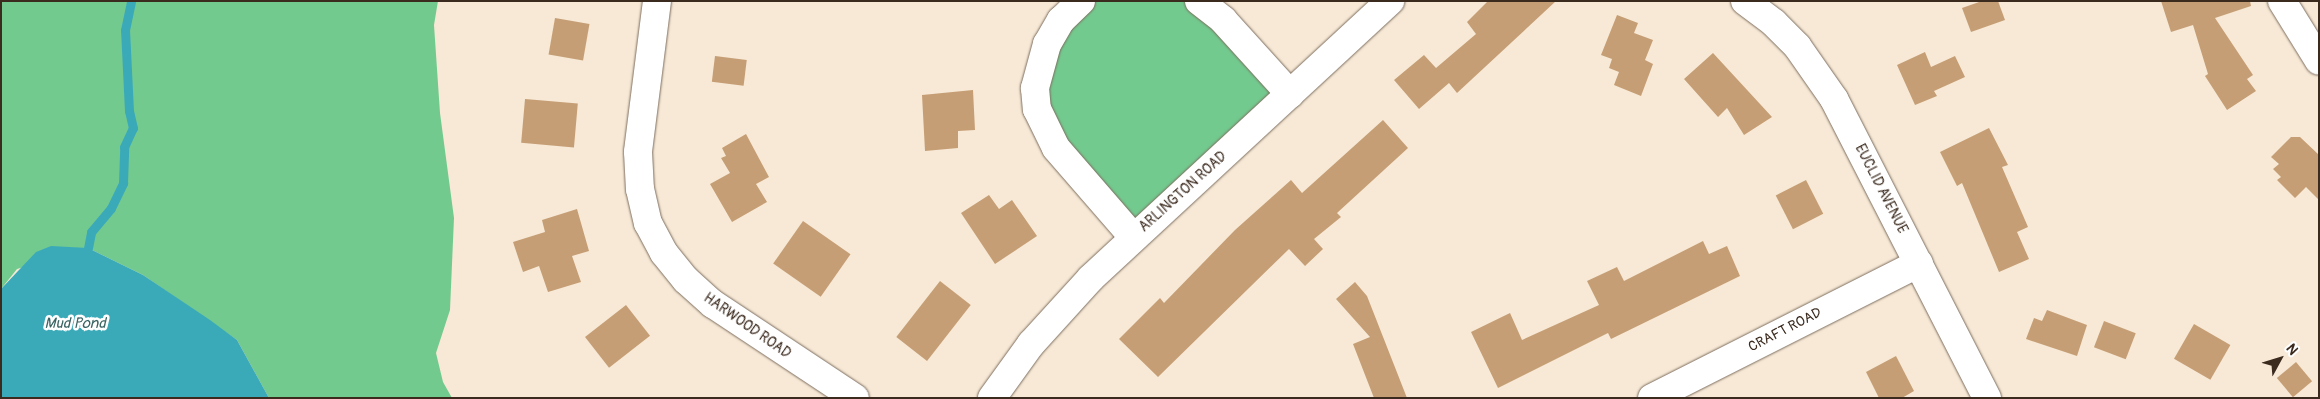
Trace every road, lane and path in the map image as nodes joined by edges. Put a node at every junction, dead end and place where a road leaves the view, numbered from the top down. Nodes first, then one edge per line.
1 (657, 1) edge
2 (1080, 1) edge
3 (1199, 1) edge
4 (1390, 1) edge
5 (1745, 1) edge
6 (2282, 1) edge
7 (2319, 62) edge
8 (1290, 94) junction
9 (1134, 237) junction
10 (1918, 263) junction
11 (855, 398) edge
12 (992, 398) edge
13 (1652, 398) edge
14 (1987, 398) edge

1 - 11 street, HARWOOD ROAD
2 - 9 street
3 - 8 street
4 - 8 street, ARLINGTON ROAD
5 - 10 street, EUCLID AVENUE
6 - 7 street
8 - 9 street, ARLINGTON ROAD
9 - 12 street, ARLINGTON ROAD
10 - 13 street, CRAFT ROAD
10 - 14 street, EUCLID AVENUE

